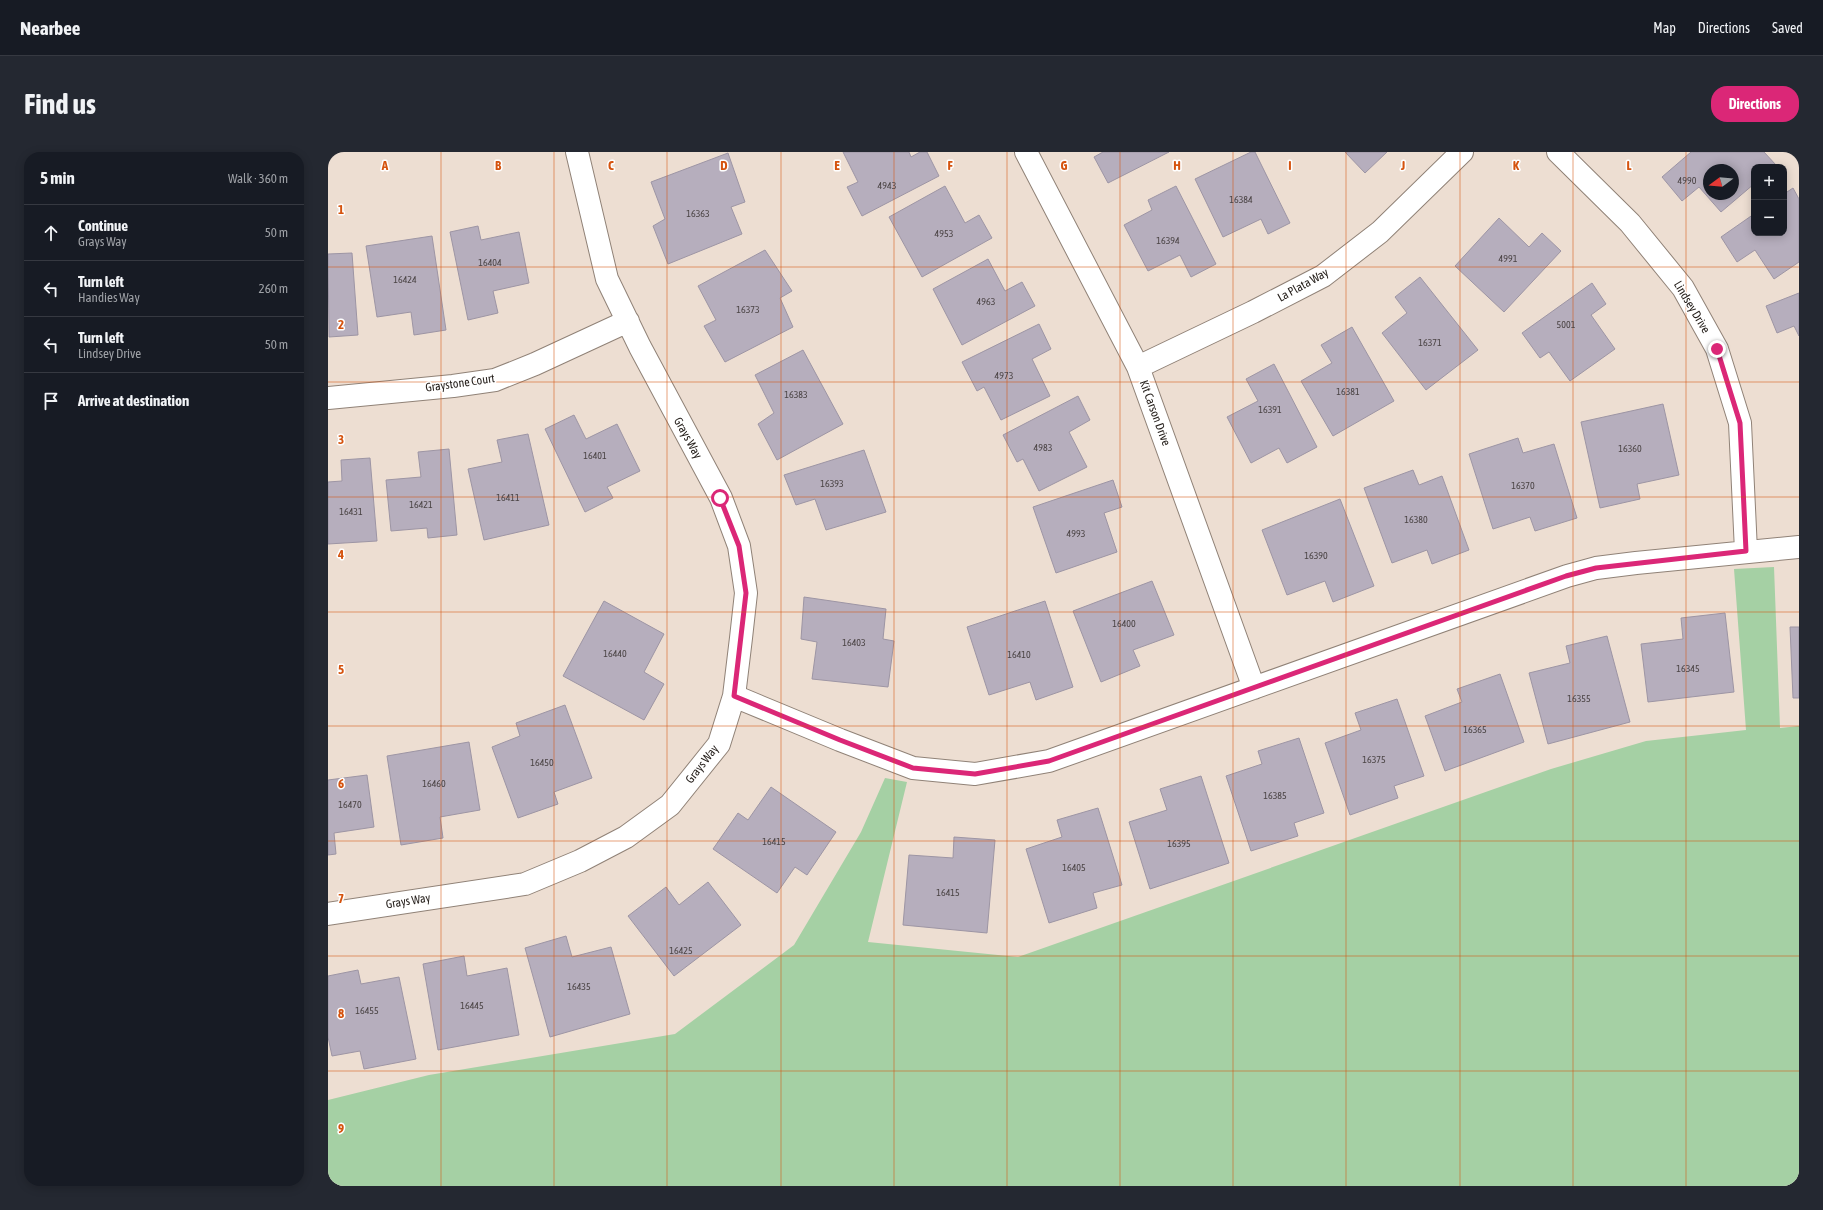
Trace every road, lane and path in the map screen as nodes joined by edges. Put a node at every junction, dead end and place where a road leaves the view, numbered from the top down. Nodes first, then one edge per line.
1 (577, 152) edge
2 (1026, 152) edge
3 (1462, 152) edge
4 (1558, 152) edge
5 (628, 321) junction
6 (1138, 367) junction
7 (328, 398) edge
8 (1799, 547) edge
9 (1746, 551) junction
10 (1254, 688) junction
11 (734, 696) junction
12 (328, 914) edge

1 - 5 street, Grays Way
2 - 6 street, Kit Carson Drive
3 - 6 street, La Plata Way
4 - 9 street, Lindsey Drive
5 - 7 street, Graystone Court
5 - 11 street, Grays Way
6 - 10 street, Kit Carson Drive
8 - 9 street
9 - 10 street
10 - 11 street
11 - 12 street, Grays Way

